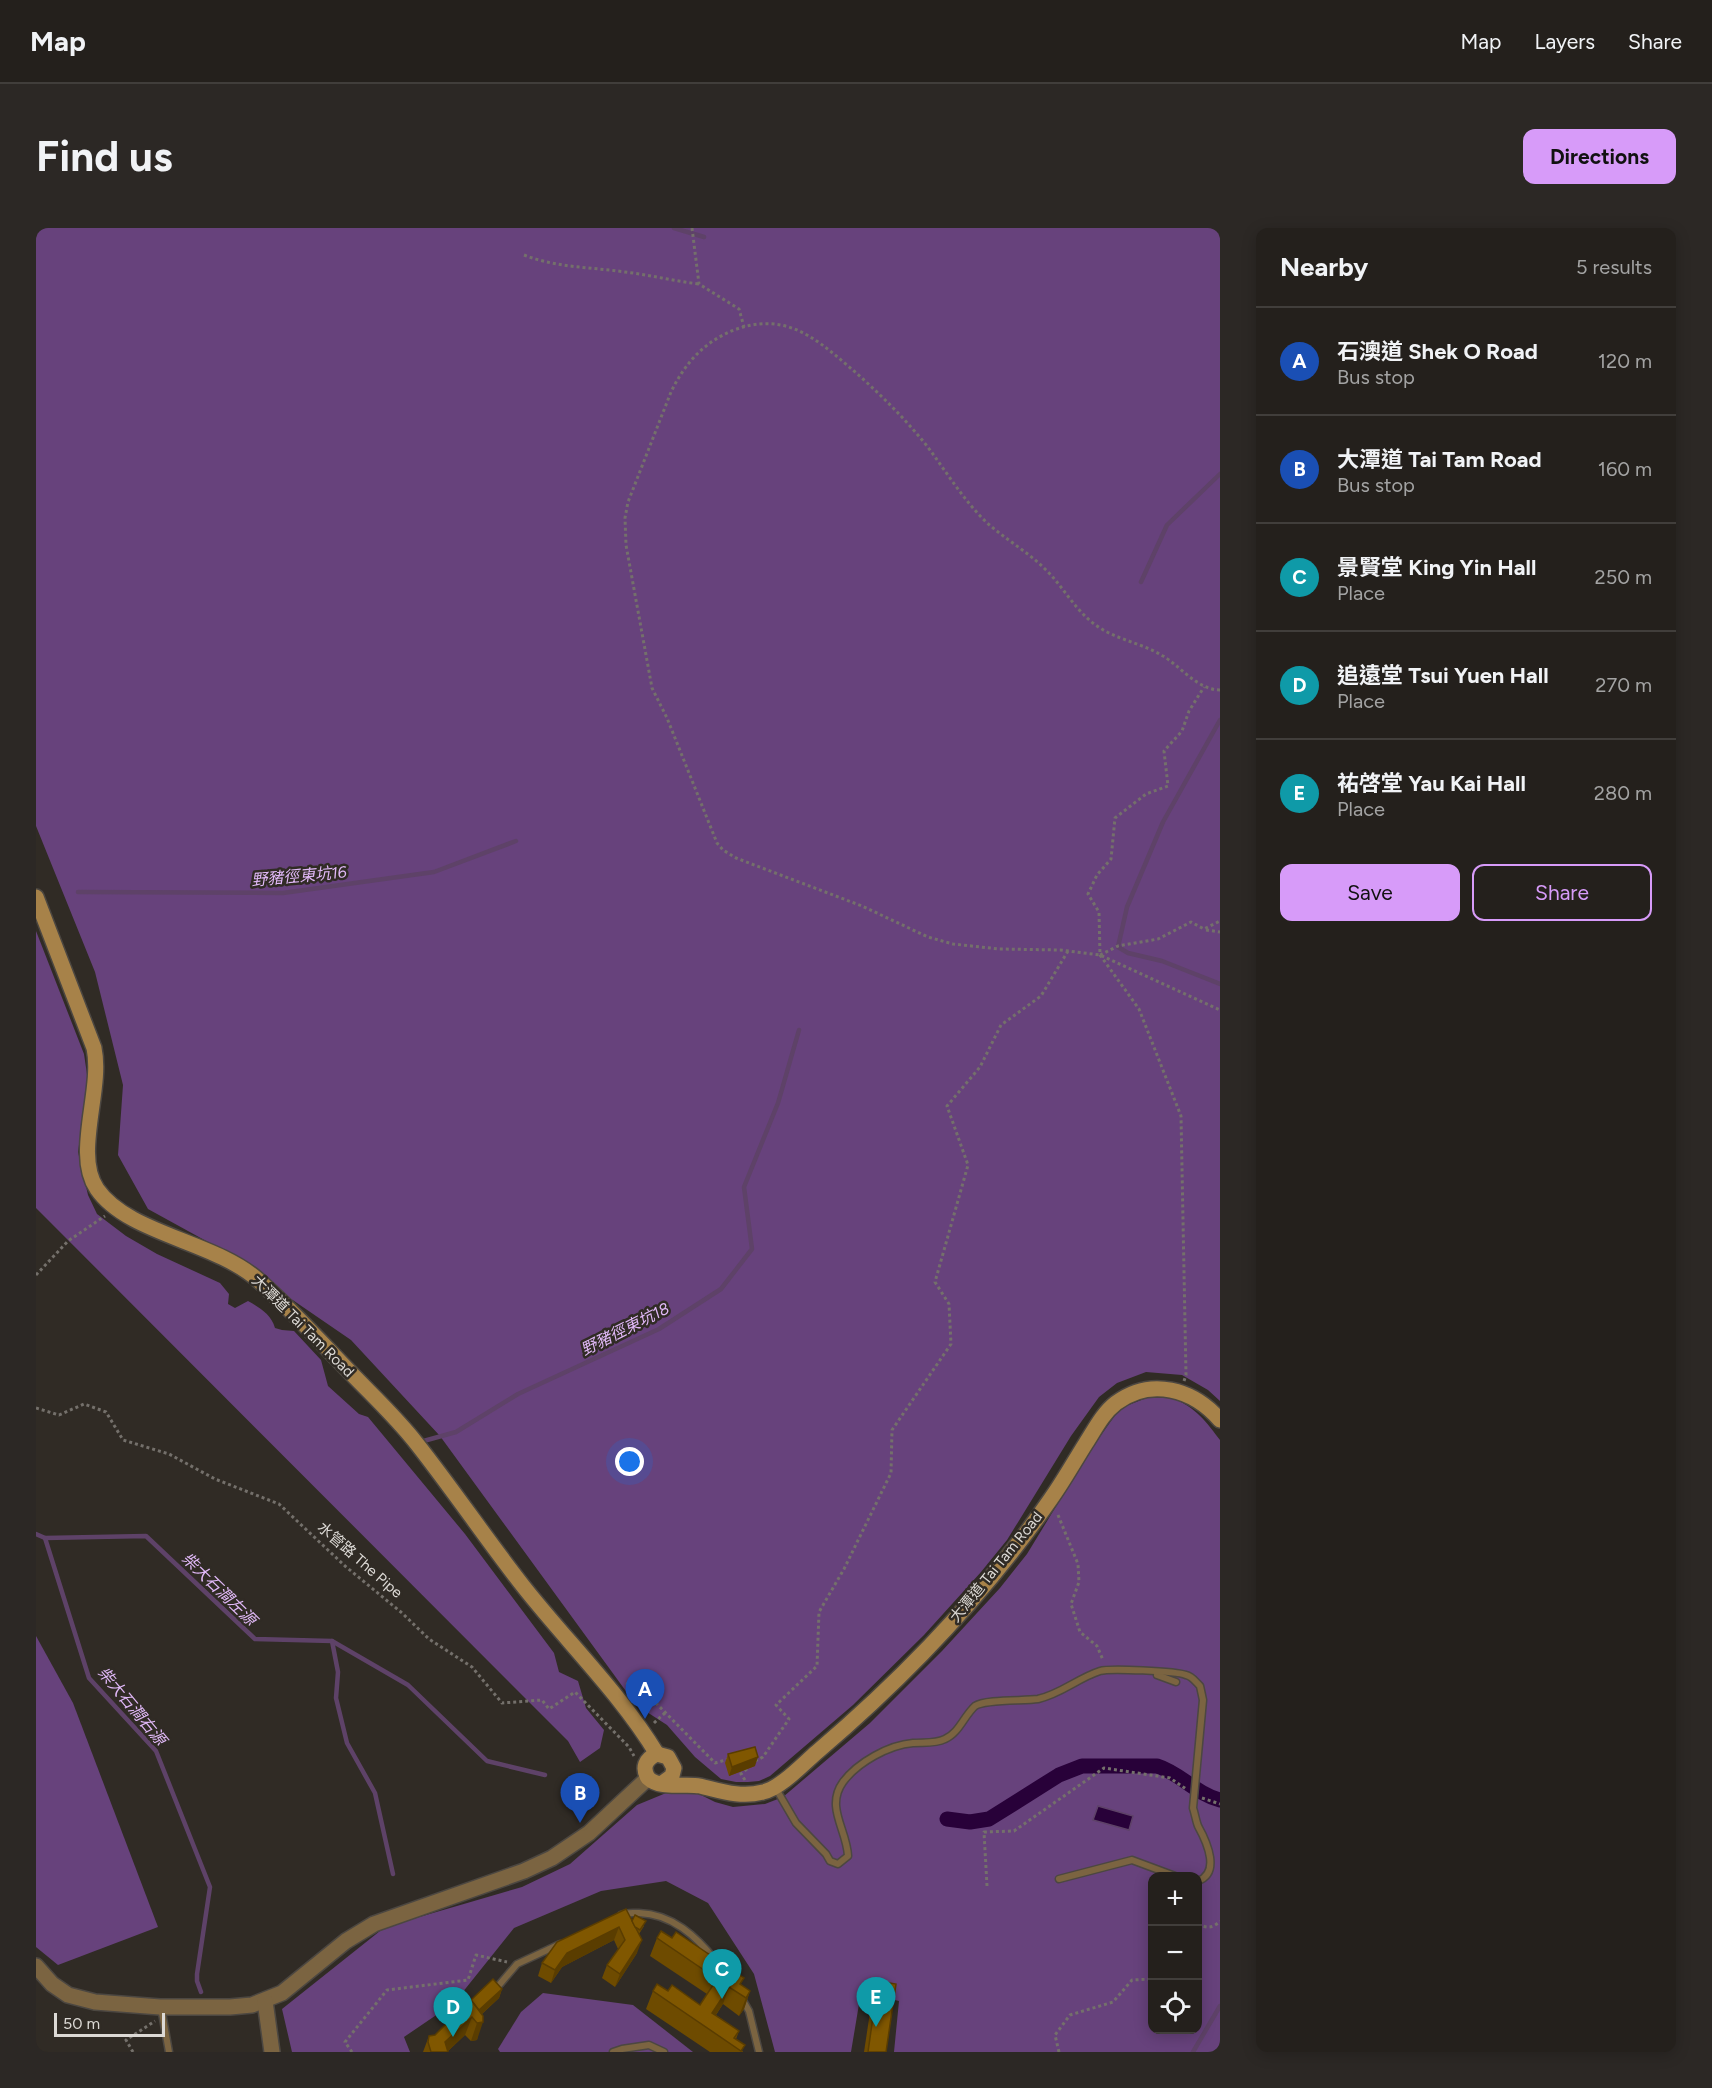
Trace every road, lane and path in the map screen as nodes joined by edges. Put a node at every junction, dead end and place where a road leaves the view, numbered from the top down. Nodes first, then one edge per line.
1 (692, 228) edge
2 (525, 255) dead end
3 (699, 284) junction
4 (744, 327) junction
5 (1204, 686) junction
6 (1220, 690) edge
7 (36, 897) edge
8 (1220, 921) edge
9 (1204, 929) junction
10 (1220, 932) edge
11 (1068, 951) junction
12 (1100, 955) junction
13 (1220, 1010) edge
14 (117, 1209) junction
15 (36, 1275) edge
16 (1180, 1391) junction
17 (36, 1408) edge
18 (1220, 1420) edge
19 (1050, 1500) junction
20 (1108, 1669) junction
21 (1149, 1672) junction
22 (620, 1680) dead end
23 (1176, 1682) dead end
24 (666, 1712) junction
25 (652, 1725) dead end
26 (657, 1754) junction
27 (752, 1756) edge
28 (763, 1757) junction
29 (635, 1758) dead end
30 (732, 1758) edge
31 (673, 1763) junction
32 (655, 1781) junction
33 (697, 1786) junction
34 (772, 1788) junction
35 (1195, 1791) junction
36 (1220, 1804) edge
37 (1164, 1872) edge
38 (1059, 1879) dead end
39 (1202, 1880) edge
40 (987, 1886) dead end
41 (617, 1917) edge
42 (1220, 1921) edge
43 (1202, 1926) edge
44 (567, 1941) edge
45 (517, 1964) junction
46 (36, 1966) edge
47 (722, 1970) edge
48 (1148, 1979) edge
49 (500, 1984) edge
50 (740, 1994) edge
51 (265, 2001) junction
52 (161, 2011) junction
53 (133, 2052) edge
54 (169, 2052) edge
55 (272, 2052) edge
56 (352, 2052) edge
57 (613, 2052) edge
58 (664, 2052) edge
59 (759, 2052) edge
60 (1059, 2052) edge

1 - 3 path
2 - 3 path
3 - 4 path
4 - 5 path
4 - 11 path
5 - 6 path
5 - 12 path
7 - 14 main road, 大潭道 Tai Tam Road
8 - 9 path
9 - 10 path
9 - 12 path
11 - 12 path
11 - 28 path
12 - 13 path
12 - 16 path
14 - 15 path
14 - 26 main road, 大潭道 Tai Tam Road
16 - 18 main road, 大潭道 Tai Tam Road
16 - 19 main road, 大潭道 Tai Tam Road
17 - 29 path, 水管路 The Pipe
19 - 20 path
19 - 34 main road, 大潭道 Tai Tam Road
20 - 21 lane
20 - 34 lane
21 - 23 lane
21 - 35 lane
22 - 24 path
24 - 25 path
24 - 30 path
26 - 31 main road
26 - 32 main road
27 - 28 path
28 - 34 path
31 - 32 main road
31 - 33 main road
32 - 33 main road
32 - 51 street
33 - 34 main road
35 - 36 path
35 - 39 lane
35 - 40 path
37 - 38 lane
41 - 47 lane
42 - 43 path
44 - 45 lane
45 - 49 lane
45 - 56 path
46 - 52 street
48 - 60 path
50 - 59 lane
51 - 52 street
51 - 55 street
52 - 53 path
52 - 54 lane
57 - 58 lane

